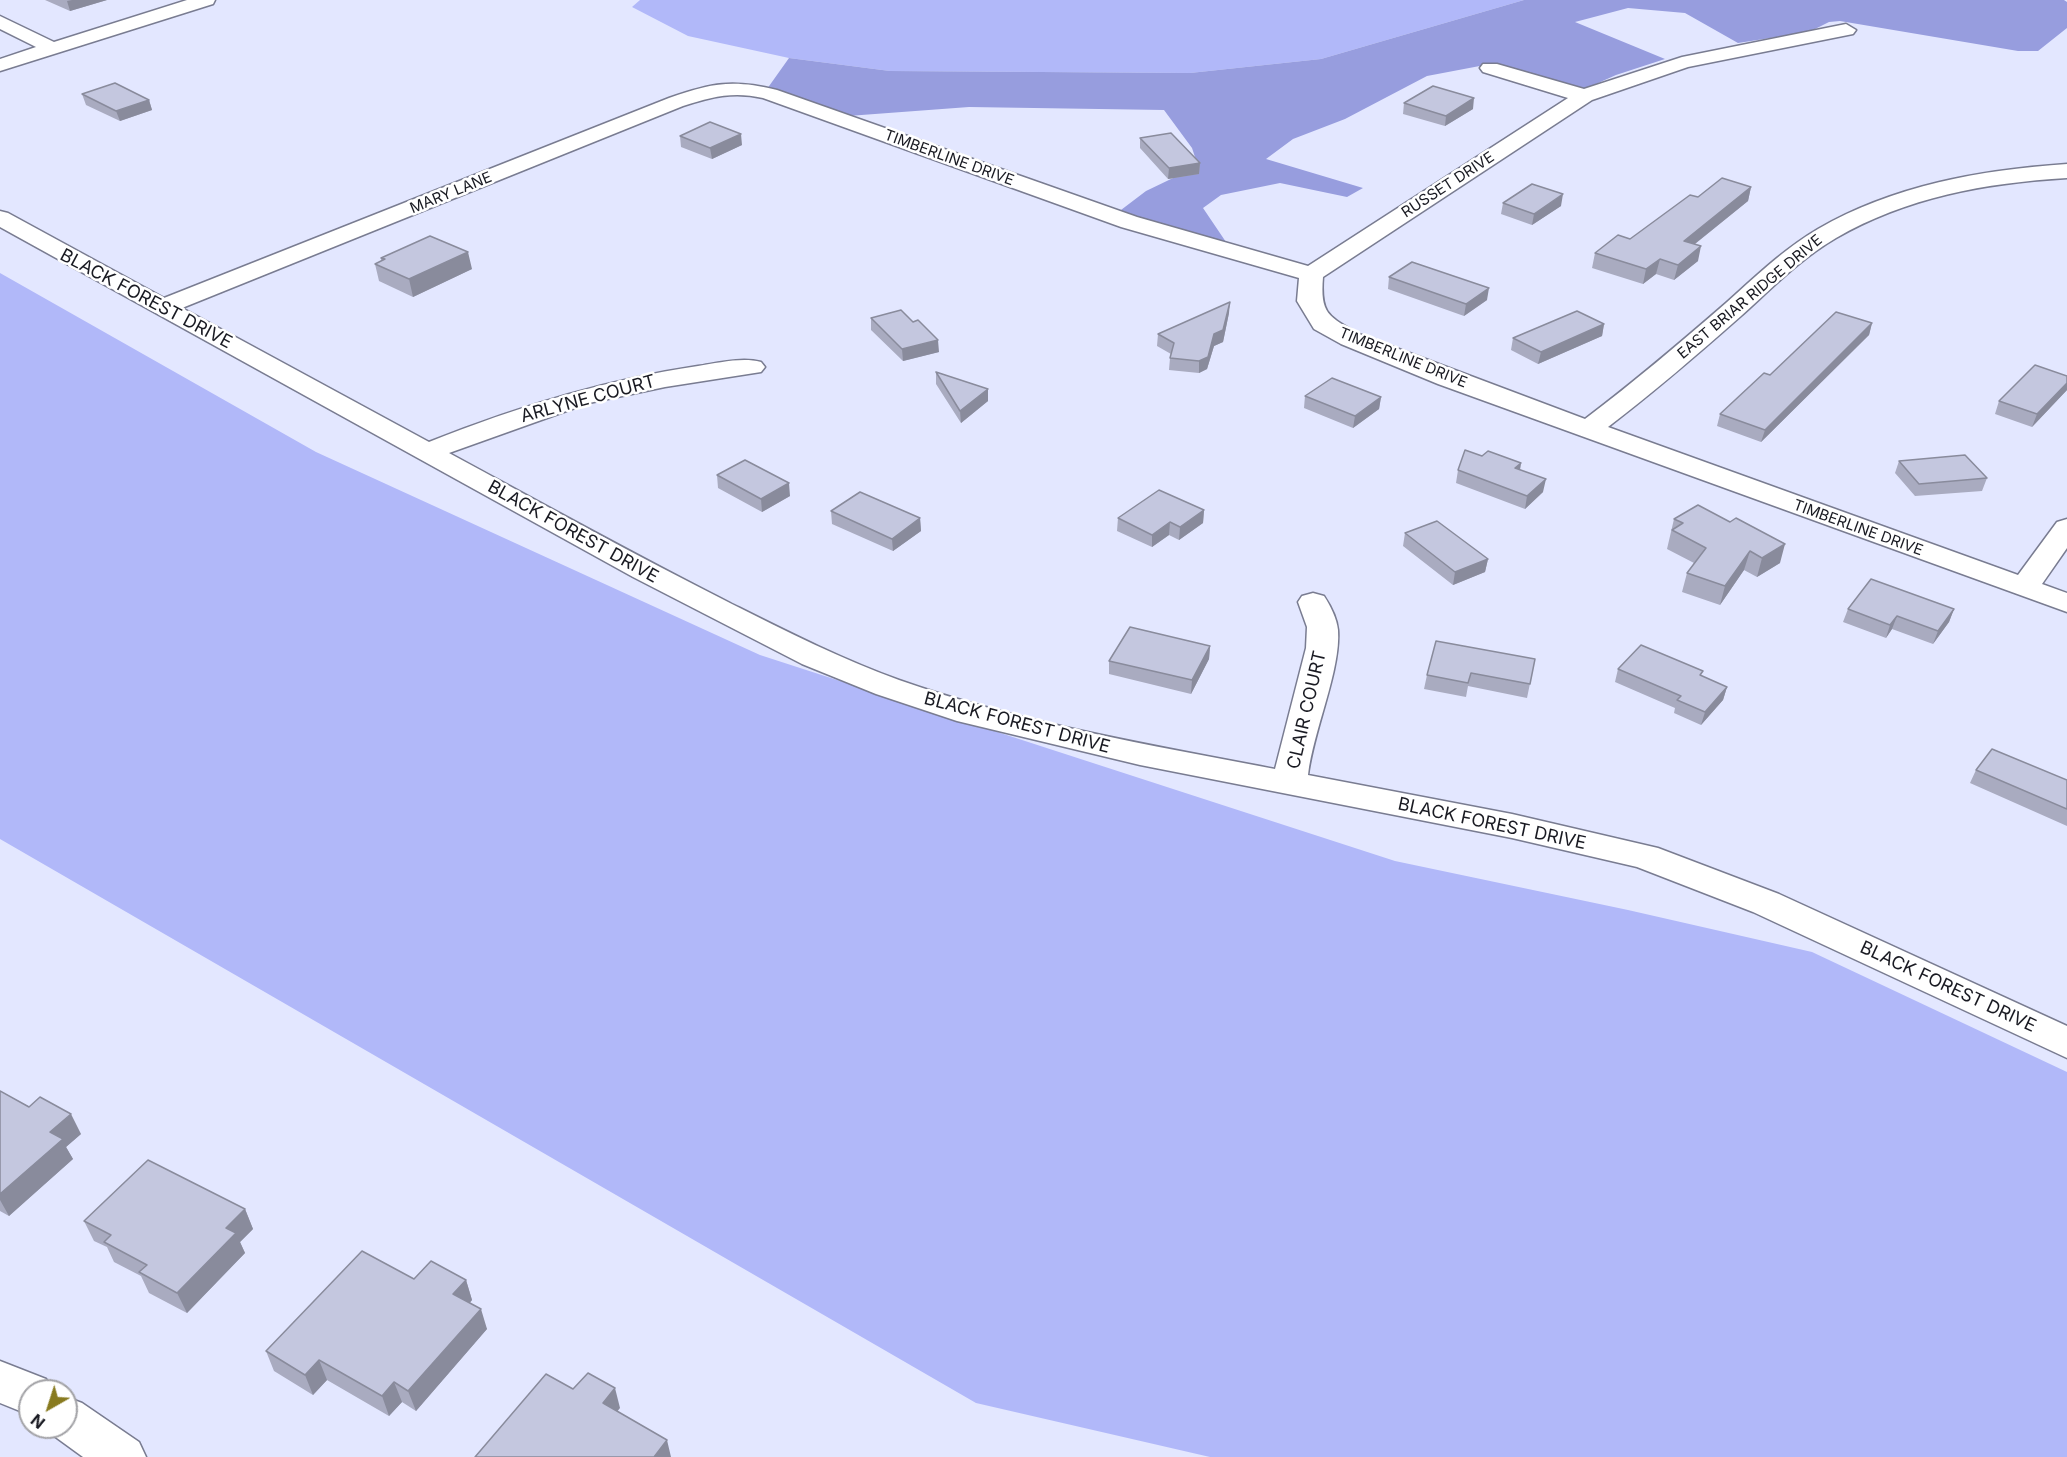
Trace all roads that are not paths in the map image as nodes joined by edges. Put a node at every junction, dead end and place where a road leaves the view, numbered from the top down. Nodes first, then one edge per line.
1 (206, 0) edge
2 (0, 22) edge
3 (1846, 30) dead end
4 (52, 48) junction
5 (0, 65) edge
6 (1490, 68) dead end
7 (739, 86) joint
8 (1585, 96) junction
9 (2067, 171) edge
10 (0, 218) edge
11 (1311, 274) junction
12 (165, 306) junction
13 (752, 367) dead end
14 (1590, 428) junction
15 (428, 452) junction
16 (2067, 528) edge
17 (2024, 587) junction
18 (1313, 602) dead end
19 (2067, 603) edge
20 (1290, 784) junction
21 (2067, 1042) edge
22 (0, 1381) edge
23 (18, 1389) edge
24 (78, 1426) edge
25 (122, 1457) edge

1 - 4 street
2 - 4 street
3 - 8 street, RUSSET DRIVE
4 - 5 street
6 - 8 street
7 - 11 street, TIMBERLINE DRIVE
7 - 12 street, MARY LANE
8 - 11 street, RUSSET DRIVE
9 - 14 street, EAST BRIAR RIDGE DRIVE
10 - 12 street, BLACK FOREST DRIVE
11 - 14 street, TIMBERLINE DRIVE
12 - 15 street, BLACK FOREST DRIVE
13 - 15 street, ARLYNE COURT
14 - 17 street, TIMBERLINE DRIVE
15 - 20 street, BLACK FOREST DRIVE
16 - 17 street
17 - 19 street, TIMBERLINE DRIVE
18 - 20 street, CLAIR COURT
20 - 21 street, BLACK FOREST DRIVE
22 - 23 street
24 - 25 street

